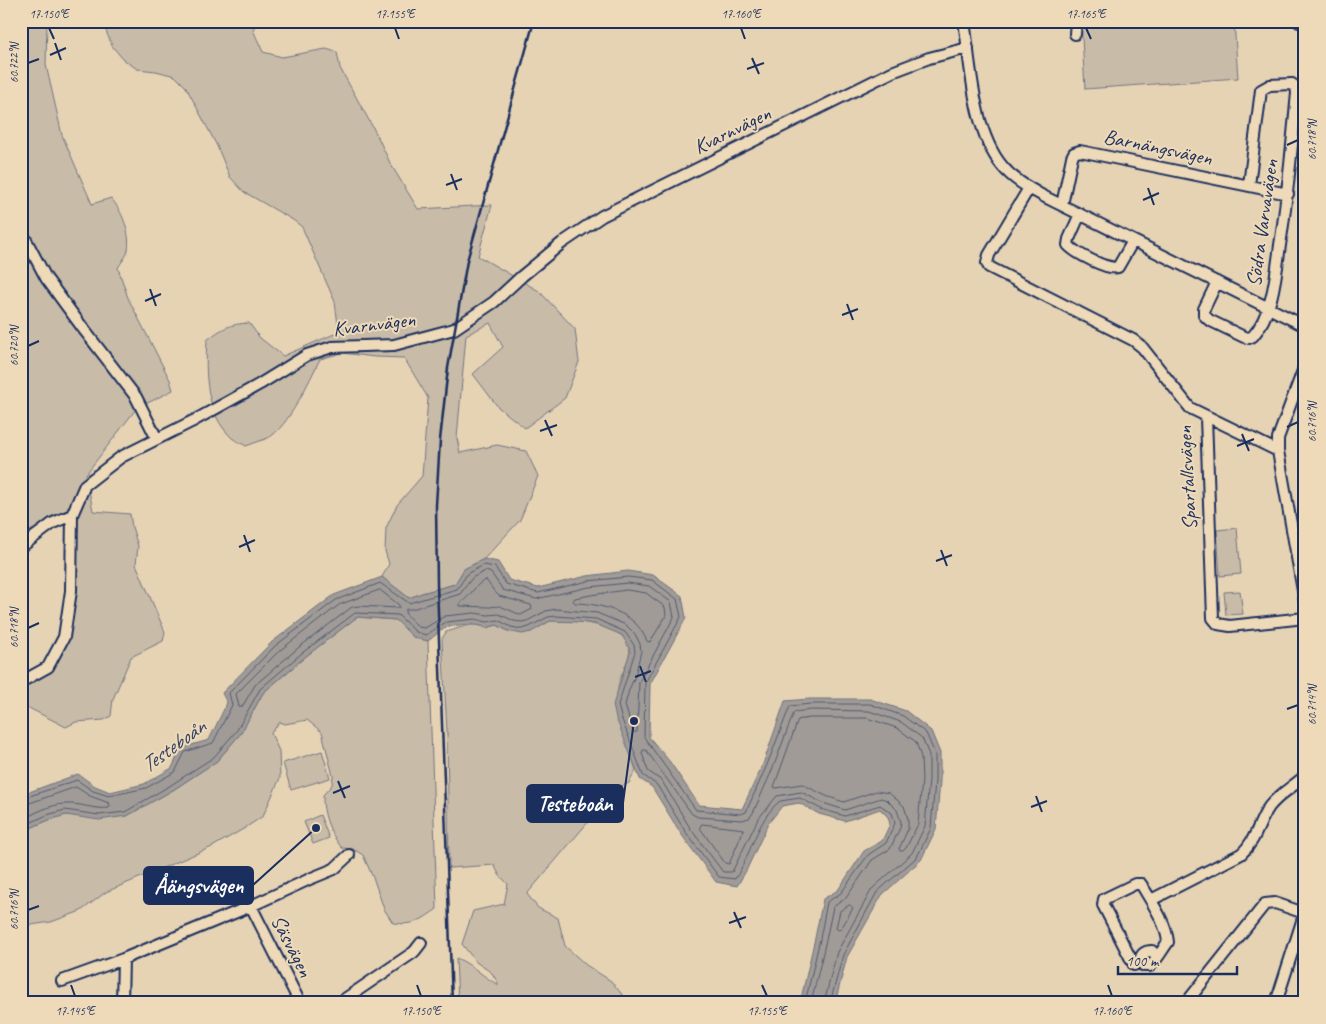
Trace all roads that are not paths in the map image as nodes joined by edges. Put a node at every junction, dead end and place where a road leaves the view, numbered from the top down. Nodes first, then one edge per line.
1 (964, 21) edge
2 (1076, 21) edge
3 (1076, 34) dead end
4 (968, 48) junction
5 (1249, 185) junction
6 (1029, 188) junction
7 (1288, 194) junction
8 (1062, 205) junction
9 (1080, 214) junction
10 (21, 234) edge
11 (1133, 241) junction
12 (1217, 282) junction
13 (1268, 308) junction
14 (1305, 326) edge
15 (1305, 365) edge
16 (1206, 417) junction
17 (157, 439) junction
18 (1278, 451) junction
19 (72, 516) junction
20 (21, 548) edge
21 (1305, 602) edge
22 (1305, 618) edge
23 (21, 682) edge
24 (1305, 776) edge
25 (349, 855) dead end
26 (1150, 900) junction
27 (250, 906) junction
28 (1305, 912) edge
29 (421, 943) dead end
30 (1157, 956) dead end
31 (122, 959) junction
32 (1134, 965) dead end
33 (62, 981) dead end
34 (122, 1003) edge
35 (300, 1003) edge
36 (340, 1003) edge
37 (1186, 1003) edge
38 (1276, 1003) edge

1 - 4 street
2 - 3 street
4 - 6 street
4 - 17 street, Kvarnvägen
5 - 7 street, Barnängsvägen
5 - 7 street, Södra Varvavägen
5 - 8 street, Barnängsvägen
6 - 8 street
6 - 16 street, Spartallsvägen
7 - 13 street, Södra Varvavägen
8 - 9 street
9 - 11 street
9 - 11 street
10 - 17 street
11 - 12 street
12 - 13 street
12 - 13 street, Södra Varvavägen
13 - 14 street
15 - 18 street
16 - 18 street
16 - 22 street, Spartallsvägen
17 - 19 street, Kvarnvägen
18 - 21 street
19 - 20 street
19 - 23 street, Kvarnvägen
24 - 26 street
25 - 27 street
26 - 30 street
26 - 32 street
27 - 31 street
27 - 35 street, Säsvägen
28 - 37 street
28 - 38 street
29 - 36 street
31 - 33 street
31 - 34 street

